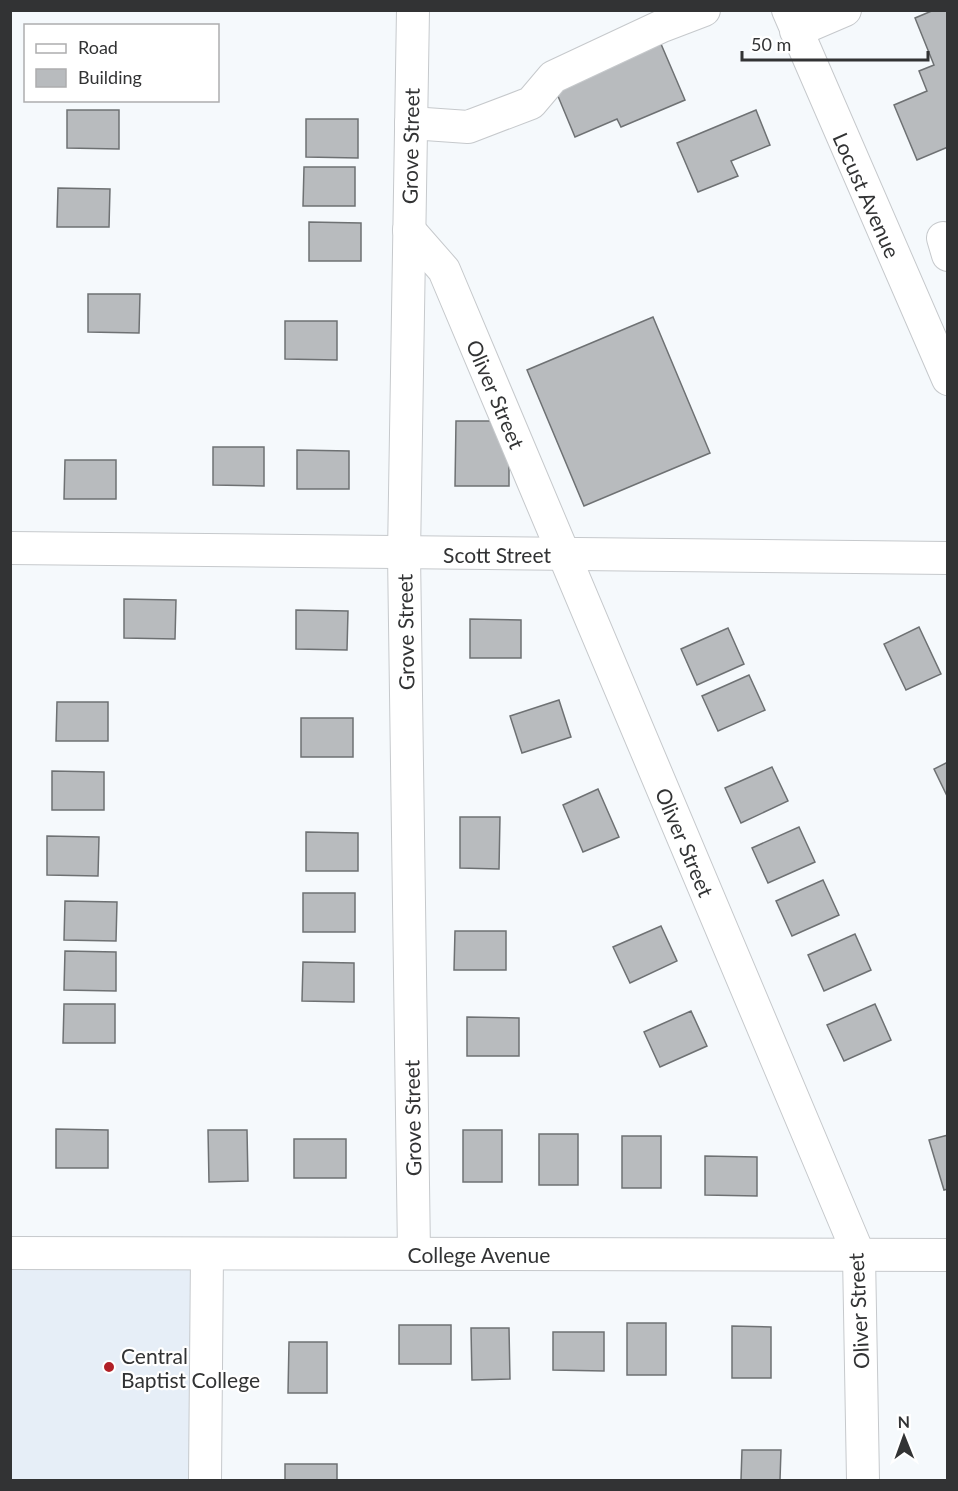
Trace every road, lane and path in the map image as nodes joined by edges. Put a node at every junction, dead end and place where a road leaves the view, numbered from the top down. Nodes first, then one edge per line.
1 (412, 10) edge
2 (704, 10) edge
3 (845, 10) edge
4 (792, 21) edge
5 (411, 123) junction
6 (409, 230) junction
7 (948, 379) edge
8 (10, 548) edge
9 (404, 554) junction
10 (564, 555) junction
11 (948, 558) edge
12 (10, 1253) edge
13 (414, 1253) junction
14 (207, 1254) junction
15 (859, 1255) junction
16 (948, 1255) edge
17 (205, 1480) edge
18 (863, 1480) edge

1 - 5 street, Grove Street
2 - 5 street
3 - 4 street
4 - 7 street, Locust Avenue
5 - 6 street, Grove Street
6 - 9 street, Grove Street
6 - 10 street, Oliver Street
8 - 9 street, Scott Street
9 - 10 street, Scott Street
9 - 13 street, Grove Street
10 - 11 street, Scott Street
10 - 15 street, Oliver Street
12 - 14 street, College Avenue
13 - 14 street, College Avenue
13 - 15 street, College Avenue
14 - 17 street
15 - 16 street, College Avenue
15 - 18 street, Oliver Street

